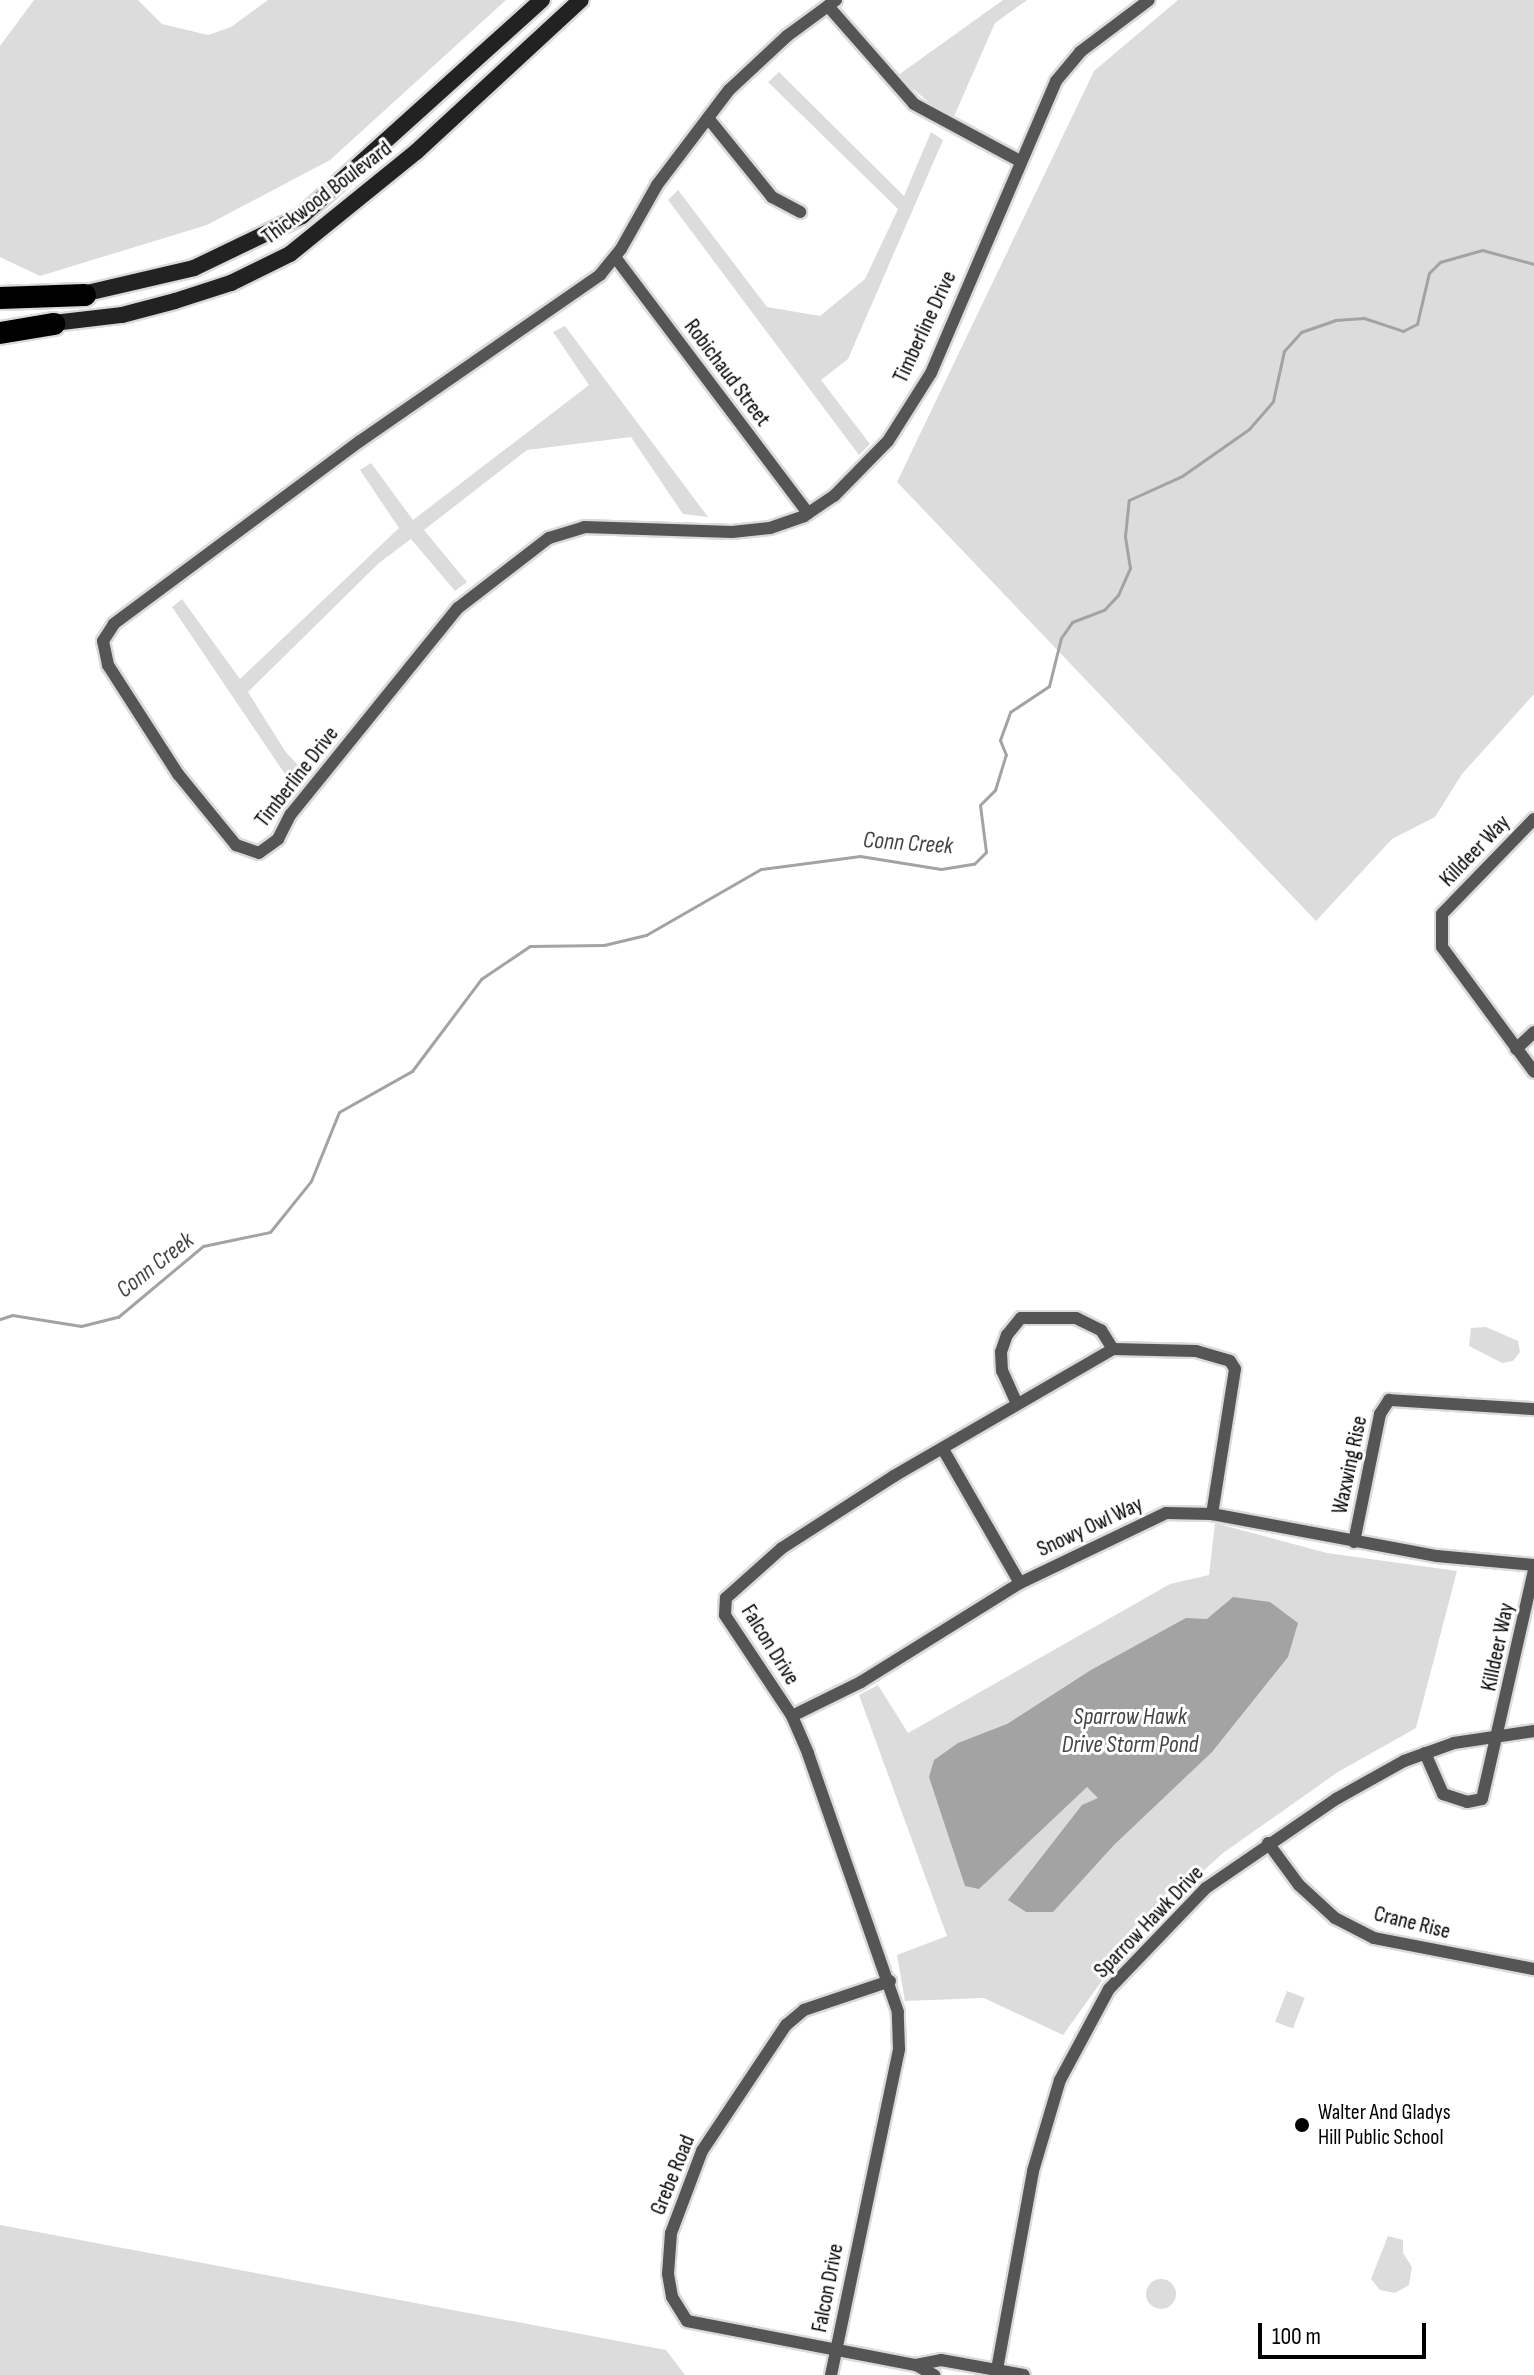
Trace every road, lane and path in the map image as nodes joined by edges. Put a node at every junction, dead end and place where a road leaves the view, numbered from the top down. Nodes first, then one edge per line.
1 (542, 0) edge
2 (581, 0) edge
3 (1149, 0) edge
4 (832, 3) edge
5 (708, 118) junction
6 (1020, 161) junction
7 (800, 212) dead end
8 (615, 257) junction
9 (85, 295) junction
10 (0, 298) edge
11 (0, 305) edge
12 (54, 324) joint
13 (0, 330) edge
14 (808, 513) junction
15 (1534, 819) edge
16 (1534, 1032) edge
17 (1516, 1049) junction
18 (1534, 1072) edge
19 (1113, 1349) junction
20 (1017, 1404) junction
21 (1534, 1409) edge
22 (944, 1451) junction
23 (1212, 1514) junction
24 (1354, 1542) junction
25 (1534, 1567) edge
26 (1020, 1583) junction
27 (792, 1716) junction
28 (1534, 1731) edge
29 (1500, 1733) junction
30 (1425, 1753) junction
31 (1268, 1843) junction
32 (1534, 1969) edge
33 (890, 1981) junction
34 (836, 2352) junction
35 (916, 2365) junction
36 (997, 2372) edge
37 (831, 2375) edge
38 (934, 2375) edge
39 (1024, 2375) edge

1 - 9 main road, Thickwood Boulevard
2 - 12 main road, Thickwood Boulevard
3 - 6 street, Timberline Drive
4 - 5 street, Timberline Drive
4 - 6 street
5 - 7 street
5 - 8 street, Timberline Drive
6 - 14 street, Timberline Drive
8 - 14 street, Robichaud Street
8 - 14 street, Timberline Drive
9 - 10 highway
9 - 11 main road, Thickwood Boulevard
12 - 13 highway
15 - 17 street, Killdeer Way
16 - 17 street
17 - 18 street, Killdeer Way
19 - 20 street, Falcon Drive
19 - 20 street
19 - 23 street
20 - 22 street, Falcon Drive
21 - 24 street, Waxwing Rise
22 - 26 street
22 - 27 street, Falcon Drive
23 - 24 street, Snowy Owl Way
23 - 26 street, Snowy Owl Way
24 - 25 street, Snowy Owl Way
25 - 29 street, Killdeer Way
26 - 27 street, Snowy Owl Way
27 - 33 street, Falcon Drive
28 - 29 street, Sparrow Hawk Drive
29 - 30 street, Sparrow Hawk Drive
29 - 30 street, Killdeer Way
30 - 31 street, Sparrow Hawk Drive
31 - 32 street, Crane Rise
31 - 36 street, Sparrow Hawk Drive
33 - 34 street, Falcon Drive
33 - 34 street, Grebe Road
34 - 35 street, Grebe Road
34 - 37 street, Falcon Drive
35 - 36 street
35 - 38 street
36 - 39 street

